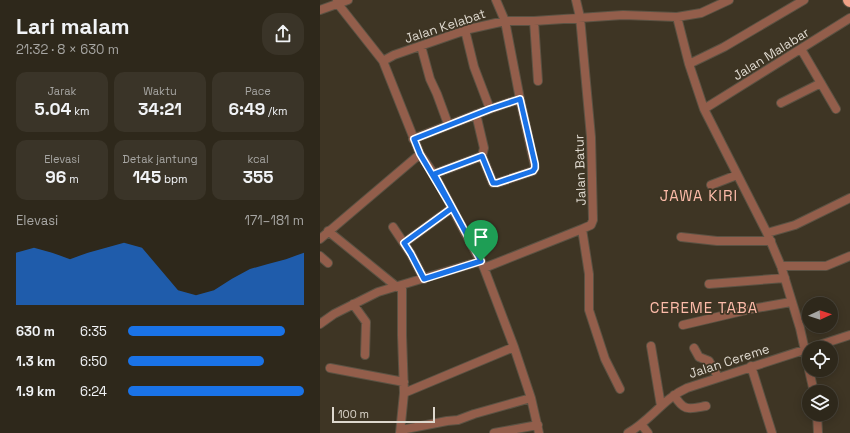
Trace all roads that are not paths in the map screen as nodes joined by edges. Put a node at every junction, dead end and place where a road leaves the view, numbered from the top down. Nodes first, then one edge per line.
1 (348, 0) edge
2 (496, 0) edge
3 (576, 0) edge
4 (729, 0) edge
5 (804, 0) edge
6 (337, 2) edge
7 (320, 10) edge
8 (677, 17) junction
9 (580, 18) junction
10 (850, 18) edge
11 (505, 21) junction
12 (534, 21) junction
13 (465, 30) junction
14 (421, 46) junction
15 (801, 49) junction
16 (383, 61) junction
17 (689, 64) junction
18 (538, 81) dead end
19 (821, 83) junction
20 (520, 99) junction
21 (781, 103) dead end
22 (490, 109) junction
23 (704, 109) junction
24 (836, 109) dead end
25 (476, 114) junction
26 (448, 124) junction
27 (414, 139) junction
28 (420, 154) junction
29 (482, 156) junction
30 (434, 174) junction
31 (737, 175) junction
32 (711, 185) dead end
33 (850, 198) edge
34 (452, 208) junction
35 (393, 227) dead end
36 (582, 229) junction
37 (328, 231) junction
38 (767, 233) junction
39 (681, 237) dead end
40 (320, 239) edge
41 (771, 241) junction
42 (404, 243) junction
43 (320, 256) edge
44 (850, 256) edge
45 (328, 263) dead end
46 (482, 264) junction
47 (781, 266) junction
48 (785, 278) junction
49 (424, 279) junction
50 (709, 284) dead end
51 (399, 286) junction
52 (791, 302) junction
53 (354, 304) junction
54 (320, 324) edge
55 (683, 325) dead end
56 (850, 335) edge
57 (830, 341) edge
58 (802, 342) edge
59 (651, 346) dead end
60 (514, 347) junction
61 (694, 348) dead end
62 (802, 350) edge
63 (365, 355) dead end
64 (751, 366) junction
65 (330, 368) dead end
66 (718, 377) junction
67 (404, 382) junction
68 (620, 389) dead end
69 (404, 393) junction
70 (674, 395) junction
71 (531, 398) junction
72 (661, 406) junction
73 (706, 406) dead end
74 (817, 421) edge
75 (641, 424) junction
76 (538, 429) edge
77 (401, 432) edge
78 (494, 433) edge
79 (628, 433) edge
80 (648, 433) edge
81 (772, 433) edge
82 (818, 433) edge

1 - 6 street
2 - 11 street
3 - 9 street, Jalan Batur
4 - 8 street, Jalan Kelabat
5 - 17 street
6 - 7 street
6 - 16 street
8 - 9 street, Jalan Kelabat
8 - 17 street
9 - 12 street, Jalan Kelabat
9 - 36 street, Jalan Batur
10 - 15 street, Jalan Malabar
11 - 12 street, Jalan Kelabat
11 - 13 street, Jalan Kelabat
11 - 20 street
12 - 18 street
13 - 14 street, Jalan Kelabat
13 - 22 street
14 - 16 street, Jalan Kelabat
14 - 26 street
15 - 19 street
15 - 23 street, Jalan Malabar
16 - 27 street
17 - 23 street
19 - 21 street
19 - 24 street
20 - 22 street
20 - 29 street
22 - 25 street
23 - 31 street
25 - 26 street
25 - 29 street
26 - 27 street
27 - 28 street
28 - 30 street
28 - 37 street
29 - 30 street
30 - 34 street
31 - 32 street
31 - 38 street
33 - 38 street
34 - 42 street
34 - 46 street
35 - 42 street
36 - 46 street, Jalan Batur
36 - 68 street
37 - 40 street
37 - 51 street
38 - 41 street
39 - 41 street
41 - 47 street
42 - 49 street
43 - 45 street
44 - 47 street
46 - 49 street, Jalan Batur
46 - 60 street
47 - 48 street
48 - 50 street
48 - 52 street
49 - 51 street, Jalan Batur
51 - 53 street, Jalan Batur
51 - 67 street
52 - 55 street
52 - 58 street
53 - 54 street, Jalan Batur
53 - 63 street
56 - 57 street, Jalan Cereme
59 - 72 street
60 - 69 street
60 - 71 street
61 - 66 street
62 - 64 street, Jalan Cereme
64 - 66 street, Jalan Cereme
64 - 81 street
65 - 67 street
66 - 70 street, Jalan Cereme
67 - 69 street
69 - 77 street
70 - 72 street, Jalan Cereme
70 - 73 street
71 - 76 street
71 - 77 street
72 - 75 street, Jalan Cereme
74 - 82 street
75 - 79 street, Jalan Cereme
75 - 80 street
76 - 78 street

